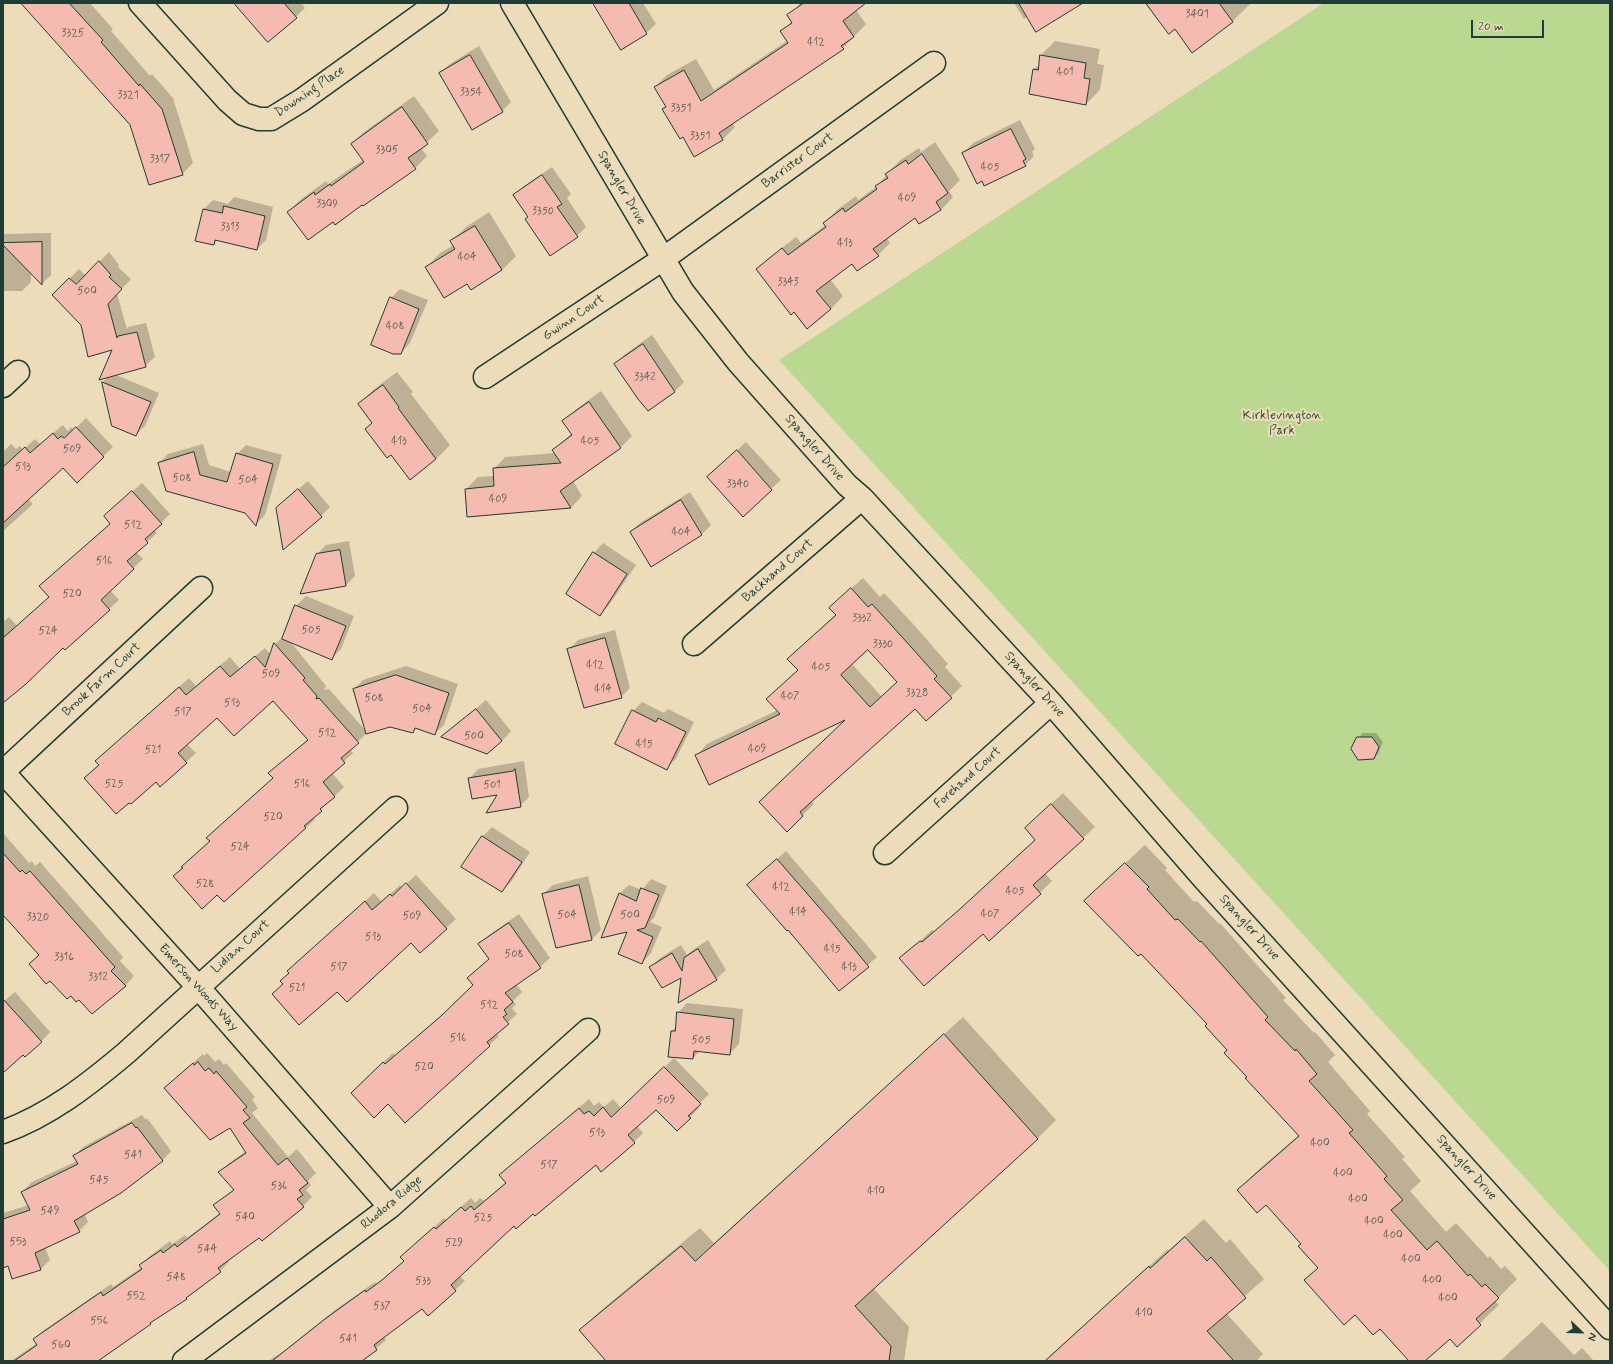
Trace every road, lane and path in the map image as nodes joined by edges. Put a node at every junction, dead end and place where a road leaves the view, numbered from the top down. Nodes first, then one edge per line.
1 (140, 3) edge
2 (437, 3) edge
3 (512, 3) edge
4 (934, 63) dead end
5 (663, 258) junction
6 (485, 377) dead end
7 (862, 498) junction
8 (201, 588) dead end
9 (694, 644) dead end
10 (1051, 703) junction
11 (3, 772) edge
12 (396, 808) dead end
13 (885, 853) dead end
14 (198, 987) junction
15 (588, 1030) dead end
16 (3, 1132) edge
17 (390, 1207) junction
18 (1610, 1328) edge
19 (184, 1361) edge

1 - 2 street, Downing Place
3 - 5 street, Spangler Drive
4 - 5 street, Barrister Court
5 - 6 street, Gwinn Court
5 - 7 street, Spangler Drive
7 - 9 street, Backhand Court
7 - 10 street, Spangler Drive
8 - 11 street, Brook Farm Court
10 - 13 street, Forehand Court
10 - 18 street, Spangler Drive
11 - 14 street, Emerson Woods Way
12 - 14 street, Lidian Court
14 - 16 street, Lidian Court
14 - 17 street, Emerson Woods Way
15 - 17 street, Rhodora Ridge
17 - 19 street, Rhodora Ridge

